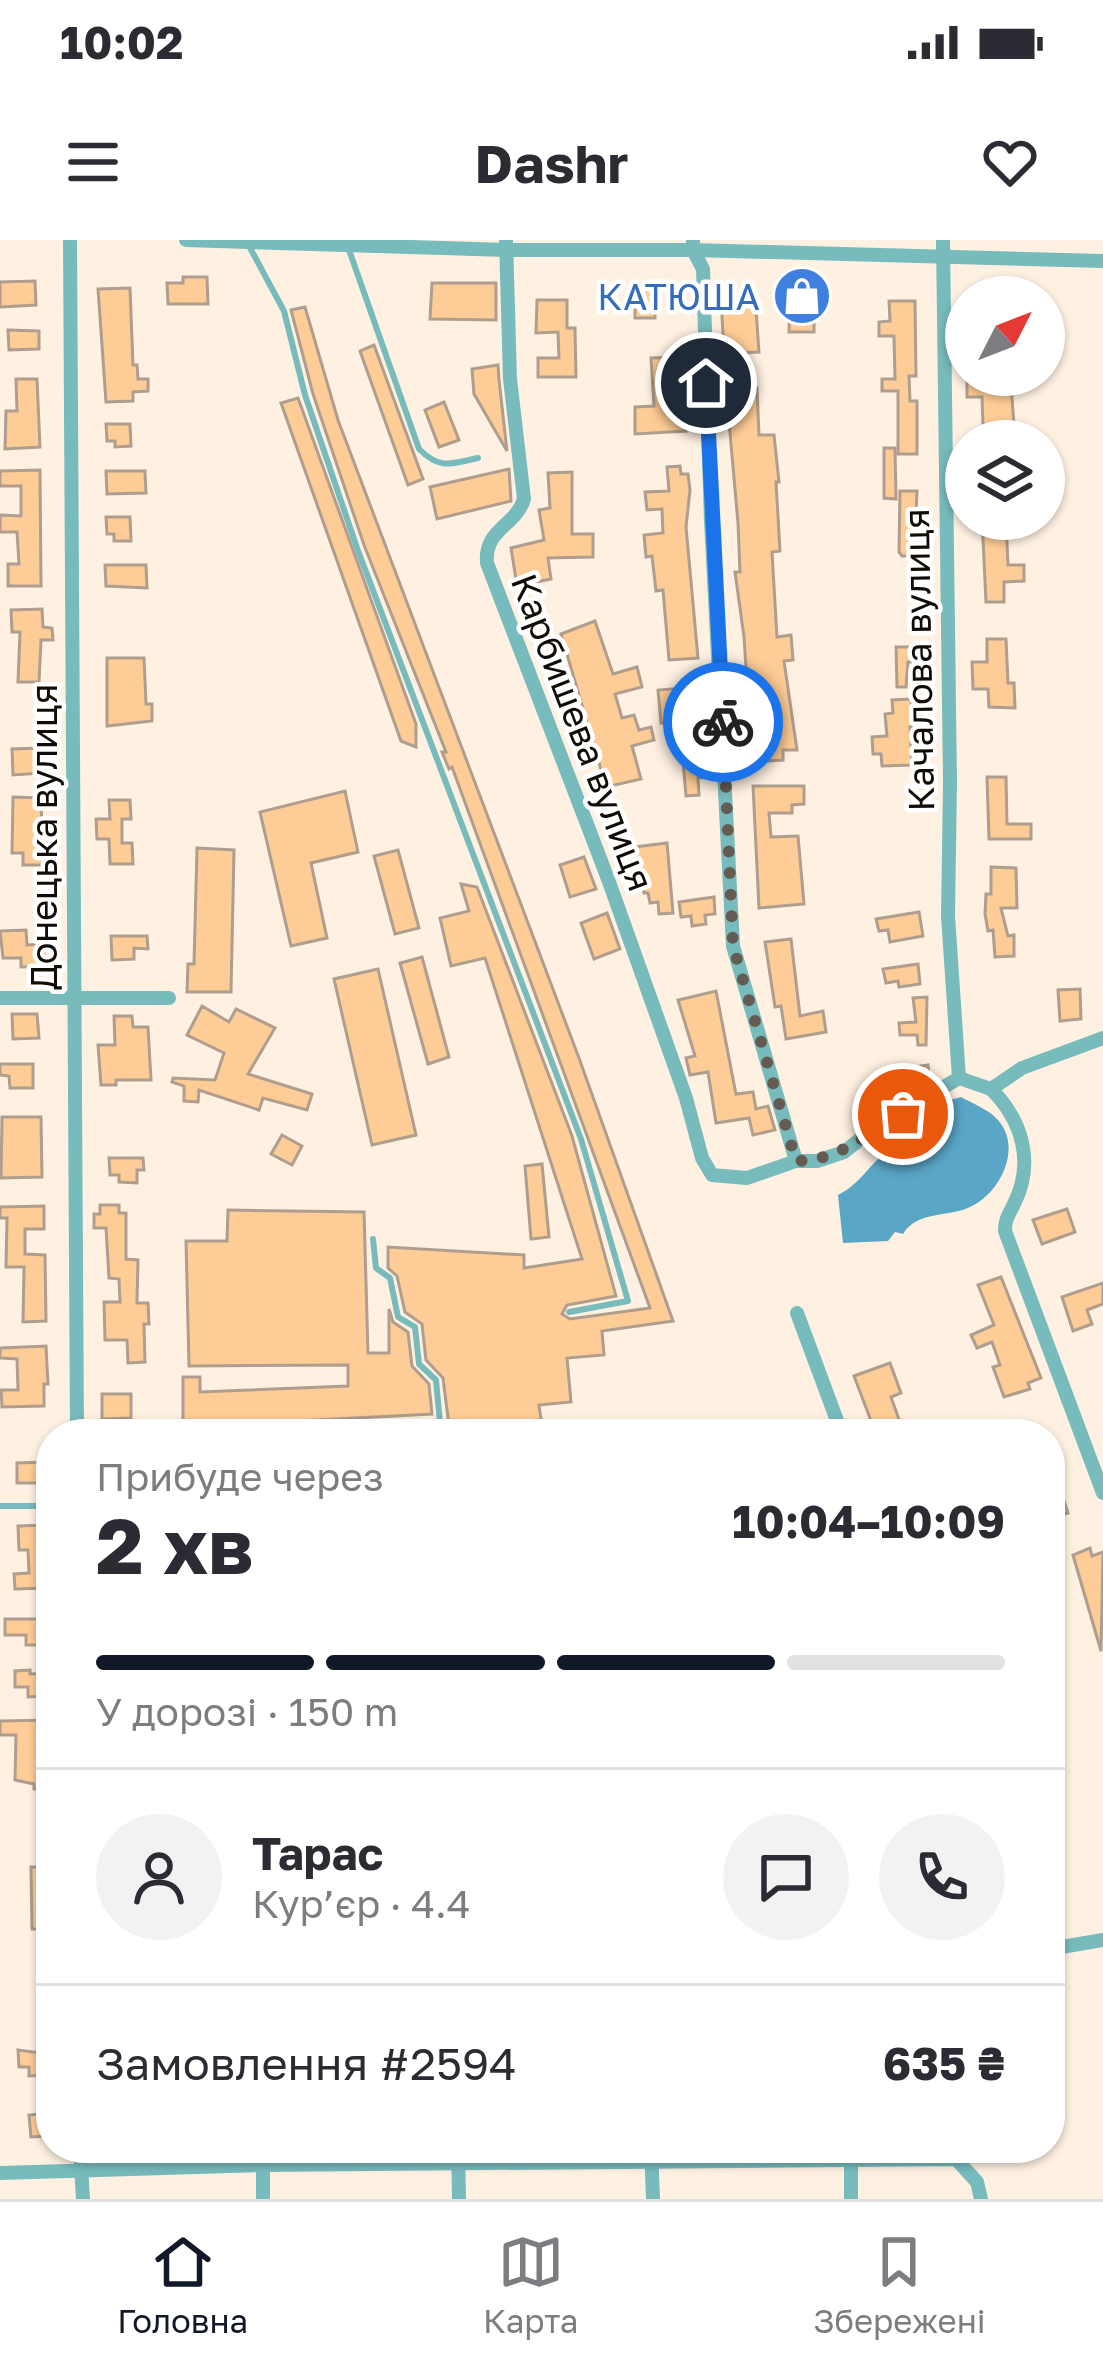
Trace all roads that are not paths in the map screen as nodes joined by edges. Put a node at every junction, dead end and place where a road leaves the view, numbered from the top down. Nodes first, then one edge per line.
1 (70, 240) edge
2 (186, 240) edge
3 (221, 240) edge
4 (247, 243) junction
5 (298, 243) edge
6 (506, 245) edge
7 (693, 245) edge
8 (348, 247) junction
9 (942, 248) edge
10 (1103, 261) edge
11 (478, 458) dead end
12 (0, 998) edge
13 (169, 998) dead end
14 (74, 999) junction
15 (1103, 1038) edge
16 (959, 1078) junction
17 (991, 1088) junction
18 (796, 1161) junction
19 (373, 1238) dead end
20 (569, 1312) dead end
21 (797, 1313) dead end
22 (76, 1419) edge
23 (440, 1419) edge
24 (836, 1419) edge
25 (1103, 1493) edge
26 (0, 1506) edge
27 (36, 1506) edge
28 (1103, 1940) edge
29 (1065, 1946) edge
30 (81, 2163) edge
31 (306, 2163) edge
32 (458, 2163) edge
33 (652, 2163) edge
34 (851, 2163) edge
35 (964, 2163) edge
36 (263, 2165) junction
37 (82, 2170) junction
38 (0, 2173) edge
39 (977, 2182) junction
40 (83, 2199) edge
41 (263, 2199) edge
42 (459, 2199) edge
43 (652, 2199) edge
44 (851, 2199) edge
45 (981, 2199) edge
46 (993, 2199) edge

1 - 14 street, Донецька вулиця
2 - 3 street
3 - 4 street
4 - 5 street
4 - 20 lane
5 - 8 street
6 - 7 street
6 - 8 street
6 - 18 street, Карбишева вулиця
7 - 9 street
7 - 18 street
8 - 11 lane
9 - 10 street
9 - 16 street, Качалова вулиця
12 - 14 street
13 - 14 street
14 - 22 street, Донецька вулиця
15 - 17 street
16 - 17 street
16 - 18 street
17 - 25 street
19 - 23 lane
21 - 24 street
26 - 27 lane
28 - 29 street
30 - 37 street
31 - 36 street
32 - 42 street
33 - 43 street
34 - 44 street
35 - 39 street
36 - 37 street
36 - 41 street
37 - 38 street
37 - 40 street
39 - 45 street
39 - 46 lane

